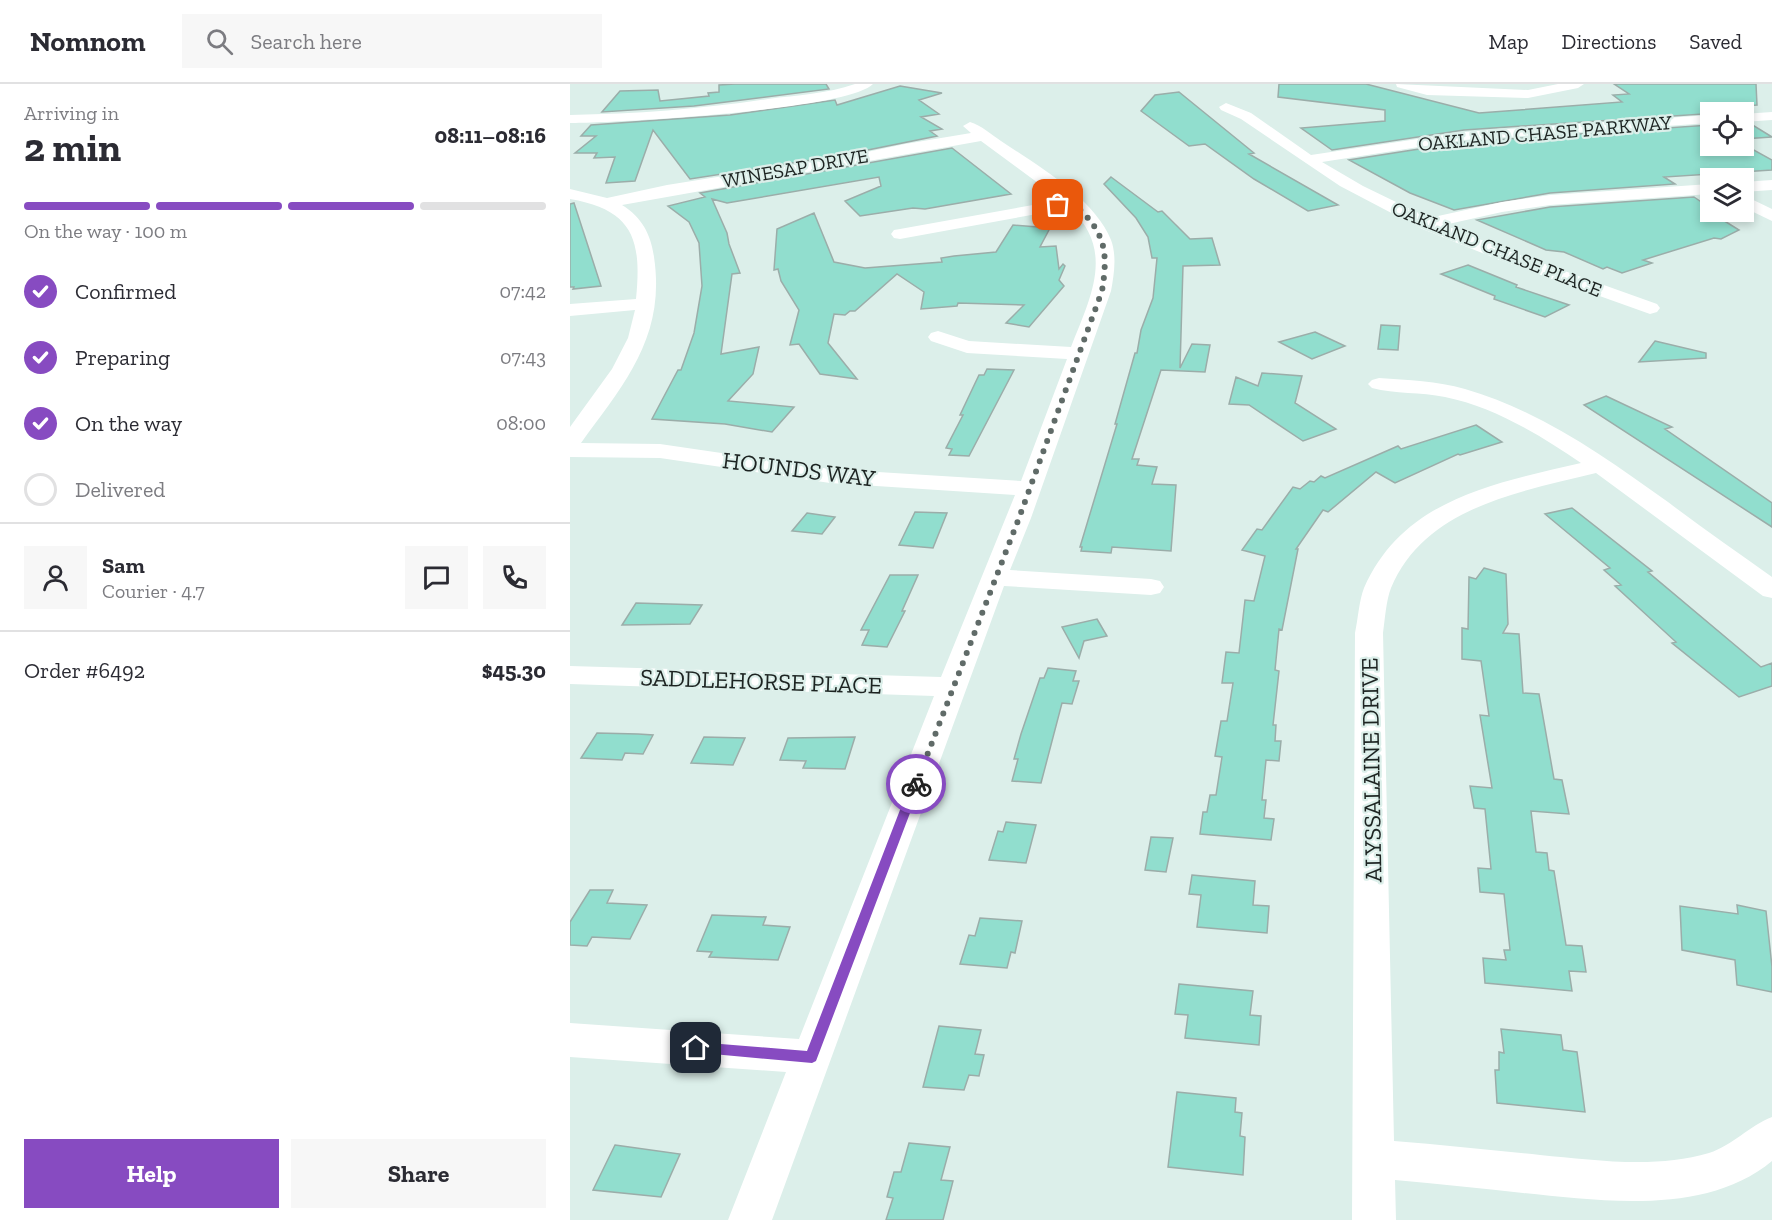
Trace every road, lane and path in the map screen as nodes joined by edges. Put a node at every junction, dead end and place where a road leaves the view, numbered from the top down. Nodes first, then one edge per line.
1 (867, 84) edge
2 (1402, 84) edge
3 (1449, 84) edge
4 (1578, 84) edge
5 (1488, 89) edge
6 (1226, 107) dead end
7 (1772, 116) edge
8 (1754, 117) edge
9 (570, 119) edge
10 (1700, 120) edge
11 (1309, 160) junction
12 (1772, 185) edge
13 (1754, 186) edge
14 (1700, 190) edge
15 (570, 194) edge
16 (1072, 202) junction
17 (607, 203) junction
18 (1754, 206) edge
19 (1772, 216) edge
20 (1426, 224) junction
21 (900, 234) dead end
22 (644, 304) junction
23 (1650, 308) dead end
24 (570, 310) edge
25 (938, 337) dead end
26 (1079, 354) junction
27 (1378, 384) dead end
28 (570, 442) edge
29 (570, 450) edge
30 (1600, 465) junction
31 (1028, 489) junction
32 (994, 577) junction
33 (1151, 587) dead end
34 (1772, 590) edge
35 (570, 675) edge
36 (953, 687) junction
37 (570, 1040) edge
38 (812, 1057) junction
39 (1772, 1136) edge
40 (1374, 1158) junction
41 (750, 1220) edge
42 (1374, 1220) edge

1 - 9 street
2 - 5 street
3 - 5 street
4 - 5 street
6 - 11 street, OAKLAND CHASE PLACE
7 - 8 street
10 - 11 street, OAKLAND CHASE PARKWAY
11 - 20 street, OAKLAND CHASE PLACE
12 - 13 street
14 - 20 street
15 - 17 street
16 - 17 street, WINESAP DRIVE
16 - 21 street
16 - 26 street
17 - 22 street
18 - 19 street
20 - 23 street, OAKLAND CHASE PLACE
22 - 24 street
22 - 28 street
25 - 26 street
26 - 31 street
27 - 30 street
29 - 31 street, HOUNDS WAY
30 - 34 street
30 - 40 street, ALYSSALAINE DRIVE
31 - 32 street
32 - 33 street
32 - 36 street
35 - 36 street, SADDLEHORSE PLACE
36 - 38 street
37 - 38 street
38 - 41 street
39 - 40 street
40 - 42 street, ALYSSALAINE DRIVE

